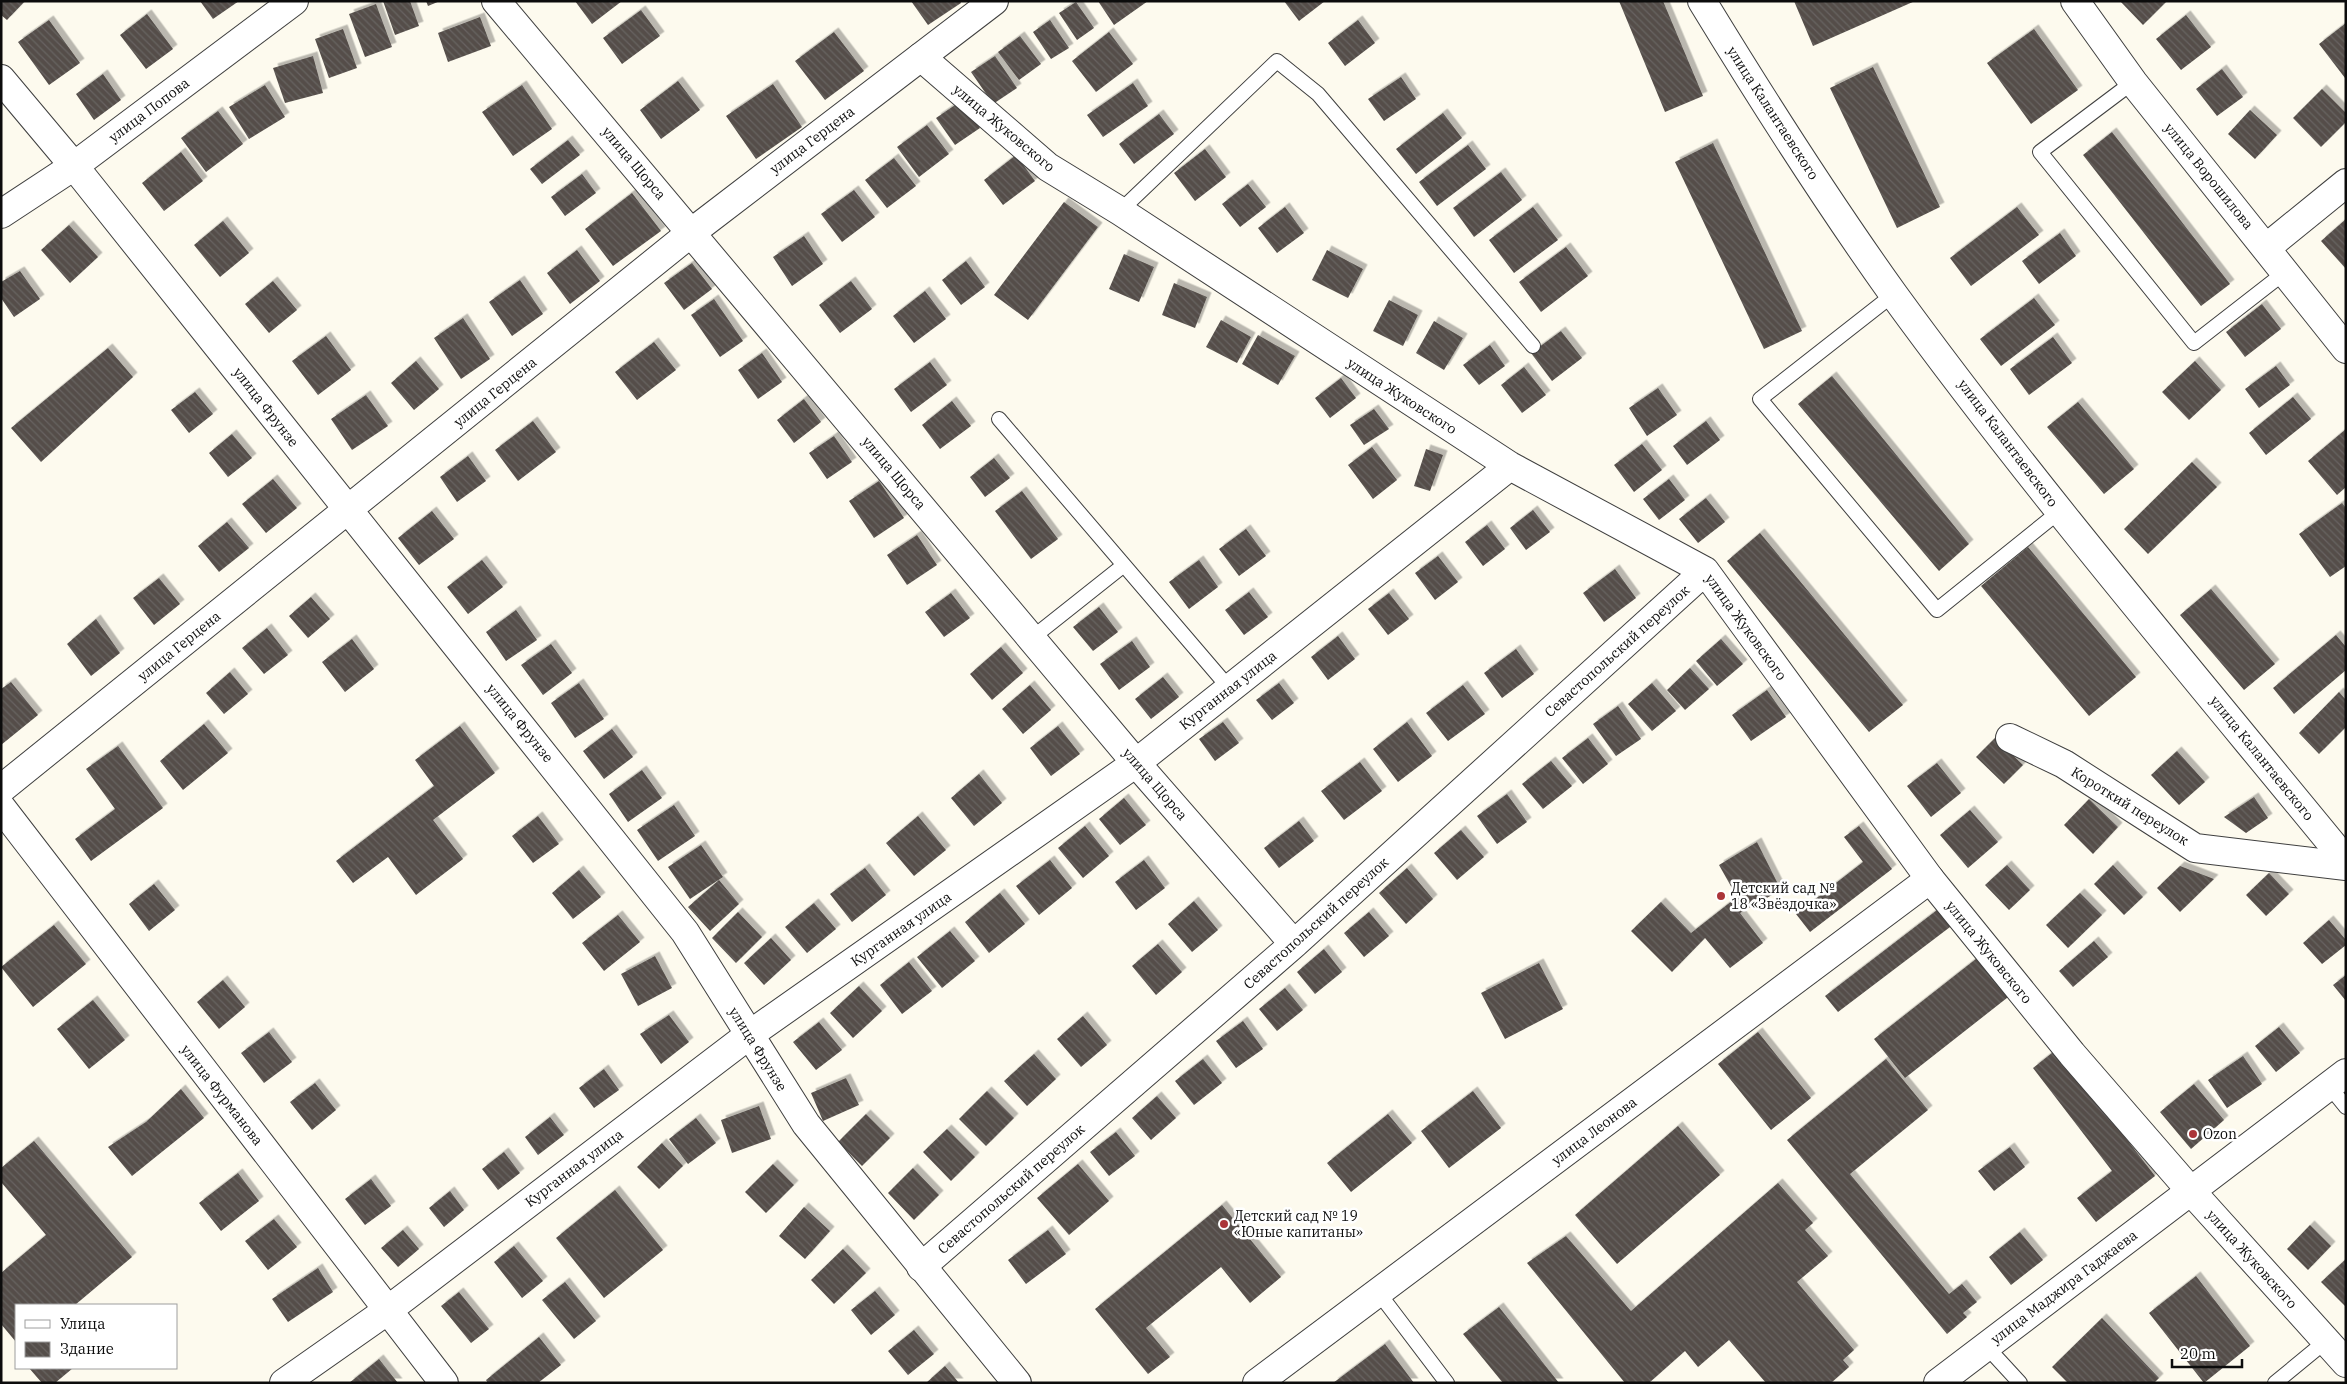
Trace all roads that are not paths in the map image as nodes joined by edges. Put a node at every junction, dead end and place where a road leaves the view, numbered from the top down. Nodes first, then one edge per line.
1 (294, 1) edge
2 (496, 1) edge
3 (994, 1) edge
4 (1702, 1) edge
5 (2075, 1) edge
6 (921, 57) junction
7 (1, 79) edge
8 (2133, 82) junction
9 (74, 166) junction
10 (2346, 183) edge
11 (1120, 211) junction
12 (1, 214) edge
13 (692, 232) junction
14 (2266, 248) junction
15 (2284, 273) junction
16 (1894, 294) junction
17 (1533, 346) dead end
18 (2346, 348) edge
19 (1000, 419) dead end
20 (1510, 466) junction
21 (347, 510) junction
22 (2060, 510) junction
23 (1124, 565) junction
24 (1705, 571) junction
25 (1032, 638) junction
26 (1230, 688) junction
27 (2010, 738) dead end
28 (1136, 762) junction
29 (1, 789) edge
30 (1, 807) edge
31 (2346, 861) edge
32 (2346, 866) edge
33 (1930, 879) junction
34 (1294, 944) junction
35 (750, 1036) junction
36 (2340, 1089) edge
37 (2190, 1190) junction
38 (921, 1267) junction
39 (1378, 1292) junction
40 (388, 1310) junction
41 (2326, 1340) junction
42 (1986, 1346) junction
43 (2346, 1363) edge
44 (284, 1383) edge
45 (444, 1383) edge
46 (1016, 1383) edge
47 (1257, 1383) edge
48 (1447, 1383) edge
49 (1938, 1383) edge
50 (2020, 1383) edge
51 (2275, 1383) edge

1 - 9 street, улица Попова
2 - 13 street, улица Щорса
3 - 6 street, улица Герцена
4 - 16 street, улица Калантаевского
5 - 8 street, улица Ворошилова
6 - 11 street, улица Жуковского
6 - 13 street, улица Герцена
7 - 9 street, улица Фрунзе
8 - 14 street, улица Ворошилова
8 - 15 lane
9 - 12 street, улица Попова
9 - 21 street, улица Фрунзе
10 - 14 street
11 - 17 lane
11 - 20 street, улица Жуковского
13 - 21 street, улица Герцена
13 - 25 street, улица Щорса
14 - 15 street, улица Ворошилова
15 - 18 street, улица Ворошилова
16 - 22 street, улица Калантаевского
16 - 22 lane
19 - 23 lane
20 - 24 street, улица Жуковского
20 - 26 street, Курганная улица
21 - 29 street, улица Герцена
21 - 35 street, улица Фрунзе
22 - 31 street, улица Калантаевского
23 - 25 lane
23 - 26 lane
24 - 33 street, улица Жуковского
24 - 34 street, Севастопольский переулок
25 - 28 street, улица Щорса
26 - 28 street, Курганная улица
27 - 32 street, Короткий переулок
28 - 34 street, улица Щорса
28 - 35 street, Курганная улица
30 - 40 street, улица Фурманова
33 - 37 street, улица Жуковского
33 - 39 street, улица Леонова
34 - 38 street, Севастопольский переулок
35 - 38 street, улица Фрунзе
35 - 40 street, Курганная улица
36 - 37 street, улица Маджира Гаджаева
37 - 41 street, улица Жуковского
37 - 42 street, улица Маджира Гаджаева
38 - 46 street, улица Фрунзе
39 - 47 street, улица Леонова
39 - 48 lane
40 - 44 street, Курганная улица
40 - 45 street, улица Фурманова
41 - 43 street, улица Жуковского
41 - 51 lane
42 - 49 street, улица Маджира Гаджаева
42 - 50 lane

